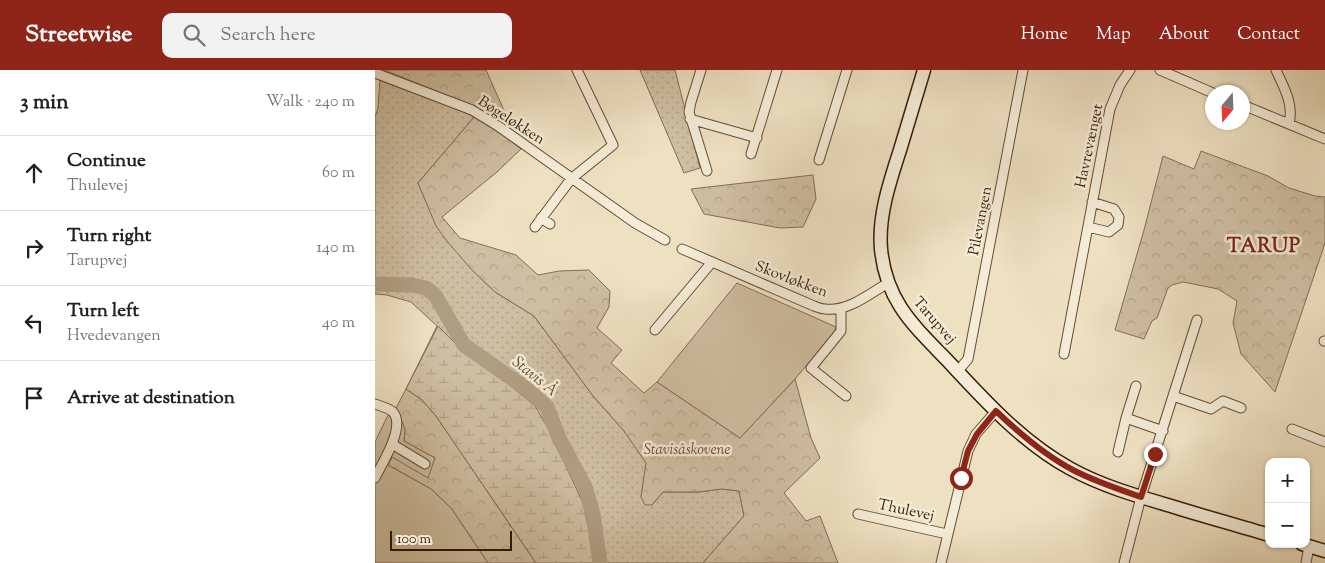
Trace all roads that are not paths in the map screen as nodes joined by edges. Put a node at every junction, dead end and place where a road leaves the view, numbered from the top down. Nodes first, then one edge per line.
1 (577, 70) edge
2 (701, 70) edge
3 (777, 70) edge
4 (847, 70) edge
5 (924, 70) edge
6 (1023, 70) edge
7 (1130, 70) edge
8 (1160, 70) edge
9 (1276, 70) edge
10 (375, 73) edge
11 (1205, 89) edge
12 (1250, 109) edge
13 (690, 119) junction
14 (1289, 124) junction
15 (757, 138) junction
16 (1325, 139) edge
17 (751, 154) dead end
18 (819, 160) dead end
19 (707, 171) dead end
20 (571, 179) junction
21 (1092, 202) junction
22 (541, 218) junction
23 (550, 224) dead end
24 (535, 227) dead end
25 (1088, 227) junction
26 (665, 240) dead end
27 (681, 249) dead end
28 (711, 262) junction
29 (888, 283) junction
30 (841, 309) junction
31 (1197, 320) dead end
32 (655, 330) dead end
33 (1064, 354) dead end
34 (957, 372) junction
35 (1136, 386) dead end
36 (846, 396) dead end
37 (1173, 396) junction
38 (375, 404) edge
39 (1241, 408) dead end
40 (996, 411) junction
41 (1126, 418) junction
42 (1292, 429) dead end
43 (1163, 431) junction
44 (1325, 442) edge
45 (392, 444) junction
46 (1118, 452) dead end
47 (425, 464) dead end
48 (375, 478) edge
49 (1141, 497) junction
50 (858, 514) dead end
51 (947, 534) junction
52 (1265, 534) edge
53 (1310, 546) edge
54 (1306, 548) edge
55 (1325, 551) edge
56 (941, 563) edge
57 (1124, 563) edge
58 (1306, 563) edge

1 - 20 street
2 - 13 street
3 - 15 street
4 - 18 street
5 - 29 street, Tarupvej
6 - 34 street, Pilevangen
7 - 21 street, Havrevænget
8 - 11 street
9 - 14 street
10 - 20 street, Bøgeløkken
12 - 14 street
13 - 15 street
13 - 19 street
14 - 16 street
15 - 17 street
20 - 22 street
20 - 26 street, Bøgeløkken
21 - 25 street, Havrevænget
21 - 25 street, Havrevænget
22 - 23 street
22 - 24 street
25 - 33 street, Havrevænget
27 - 28 street, Skovløkken
28 - 30 street, Skovløkken
28 - 32 street
29 - 30 street, Skovløkken
29 - 34 street, Tarupvej
30 - 36 street
31 - 37 street
34 - 40 street, Tarupvej
35 - 41 street
37 - 39 street
37 - 43 street
38 - 45 street
40 - 49 street, Tarupvej
40 - 51 street, Thulevej
41 - 43 street
41 - 46 street
42 - 44 street
43 - 49 street
45 - 47 street
45 - 48 street
49 - 52 street, Tarupvej
49 - 57 street
50 - 51 street, Thulevej
51 - 56 street, Thulevej
53 - 55 street
54 - 58 street

